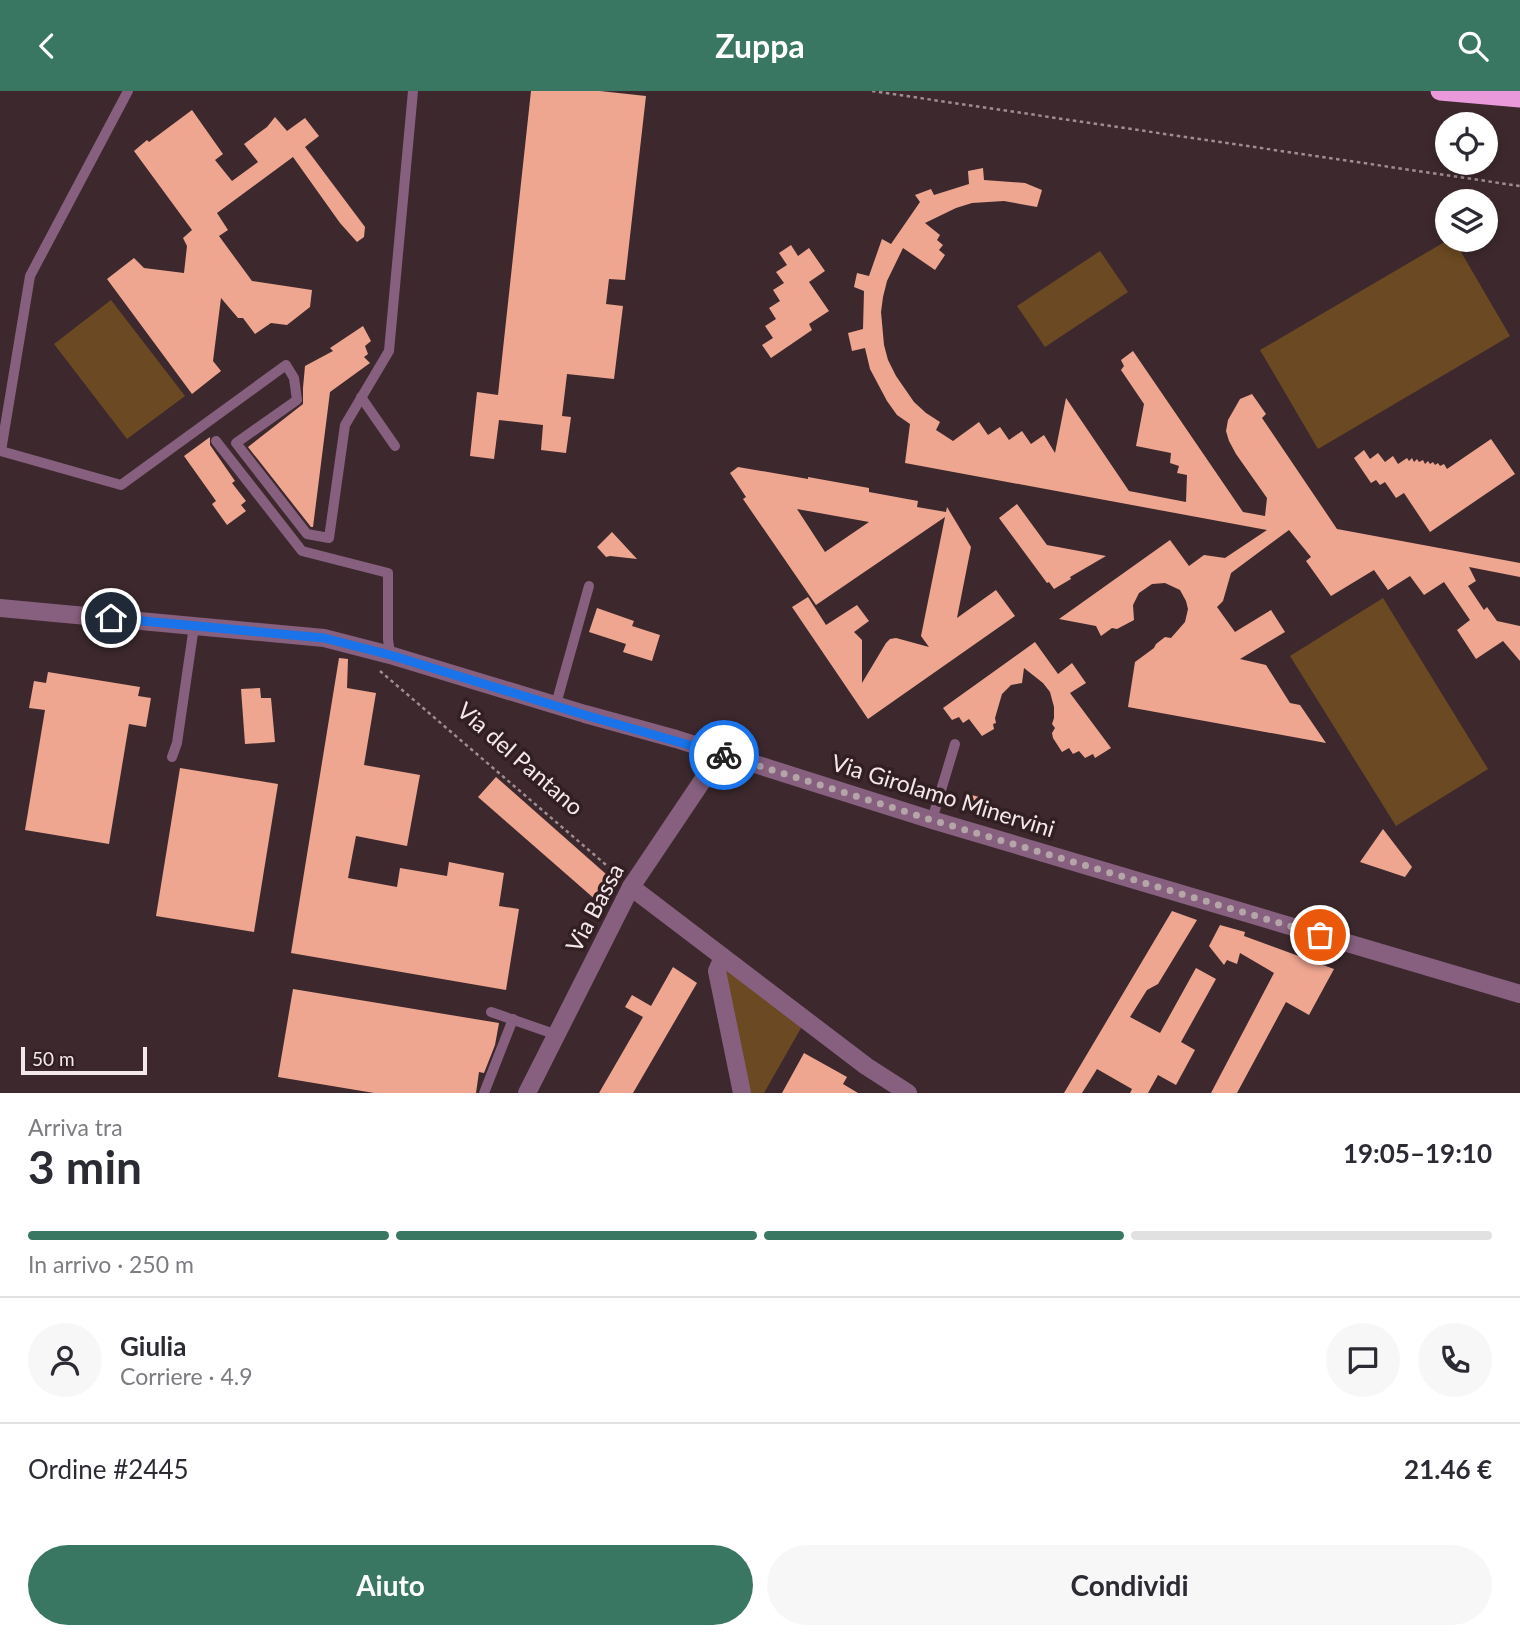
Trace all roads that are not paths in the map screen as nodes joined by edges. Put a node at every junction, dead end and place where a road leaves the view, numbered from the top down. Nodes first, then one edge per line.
1 (128, 91) edge
2 (413, 91) edge
3 (1440, 91) edge
4 (1520, 98) edge
5 (361, 397) junction
6 (216, 441) dead end
7 (395, 446) dead end
8 (589, 586) dead end
9 (0, 608) edge
10 (194, 626) junction
11 (390, 655) junction
12 (556, 705) junction
13 (955, 744) dead end
14 (721, 753) junction
15 (172, 757) dead end
16 (932, 820) junction
17 (631, 887) junction
18 (723, 957) junction
19 (1520, 994) edge
20 (491, 1012) dead end
21 (513, 1019) junction
22 (557, 1035) junction
23 (484, 1093) edge
24 (527, 1093) edge
25 (741, 1093) edge
26 (908, 1093) edge

1 - 5 lane
2 - 5 lane
3 - 4 highway
5 - 7 lane
6 - 11 lane
8 - 12 lane
9 - 10 street
10 - 11 street, Via Girolamo Minervini
10 - 15 lane
11 - 12 street, Via Girolamo Minervini
12 - 14 street, Via Girolamo Minervini
13 - 16 lane
14 - 16 street, Via Girolamo Minervini
14 - 17 street, Via Bassa
16 - 19 street, Via Girolamo Minervini
17 - 18 street
17 - 22 street, Via Bassa
18 - 25 street
18 - 26 street
20 - 21 lane
21 - 22 lane
21 - 23 lane
22 - 24 street, Via Bassa

